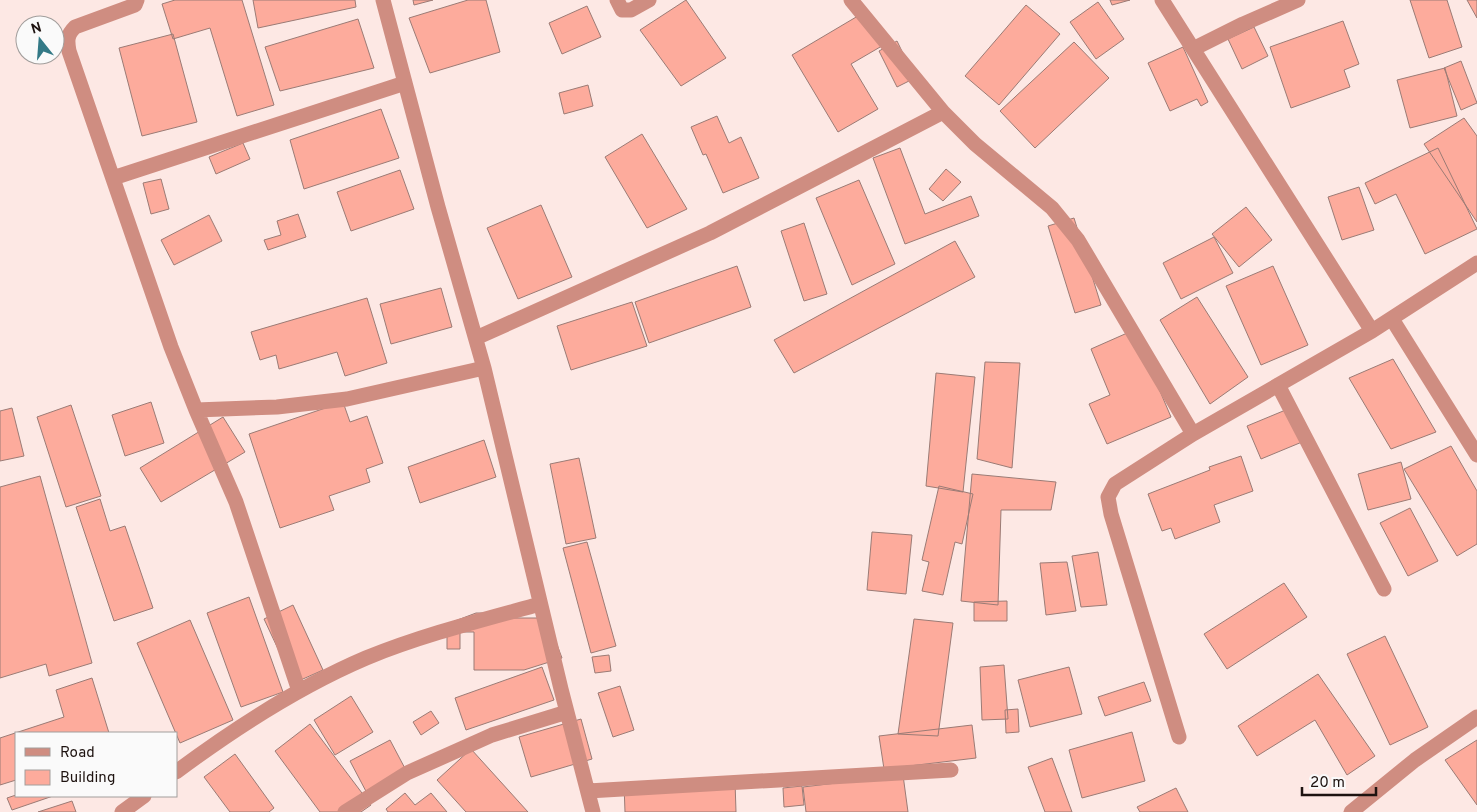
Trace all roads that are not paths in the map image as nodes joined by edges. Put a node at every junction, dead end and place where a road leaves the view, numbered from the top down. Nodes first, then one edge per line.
1 (137, 0) edge
2 (383, 0) edge
3 (616, 0) edge
4 (649, 0) edge
5 (851, 0) edge
6 (1162, 0) edge
7 (1298, 0) edge
8 (1193, 49) junction
9 (405, 83) junction
10 (943, 112) junction
11 (113, 178) junction
12 (1477, 263) edge
13 (1392, 320) junction
14 (1372, 331) junction
15 (476, 338) junction
16 (484, 368) junction
17 (1278, 385) junction
18 (196, 410) junction
19 (1194, 434) junction
20 (1477, 455) edge
21 (1384, 589) dead end
22 (540, 604) junction
23 (299, 691) junction
24 (567, 712) junction
25 (1477, 716) edge
26 (1179, 737) dead end
27 (951, 770) dead end
28 (178, 771) edge
29 (588, 791) junction
30 (143, 797) edge
31 (122, 812) edge
32 (345, 812) edge
33 (593, 812) edge
34 (1351, 812) edge

1 - 11 street
2 - 9 street
3 - 4 street
5 - 10 street
6 - 8 street
7 - 8 street
8 - 14 street
9 - 11 street
9 - 15 street
10 - 15 street
10 - 19 street
11 - 18 street
12 - 13 street
13 - 14 street
13 - 20 street
14 - 17 street
15 - 16 street
16 - 18 street
16 - 22 street
17 - 19 street
17 - 21 street
18 - 23 street
19 - 26 street
22 - 23 street
22 - 24 street
23 - 28 street
24 - 29 street
24 - 32 street
25 - 34 street
27 - 29 street
29 - 33 street
30 - 31 street

